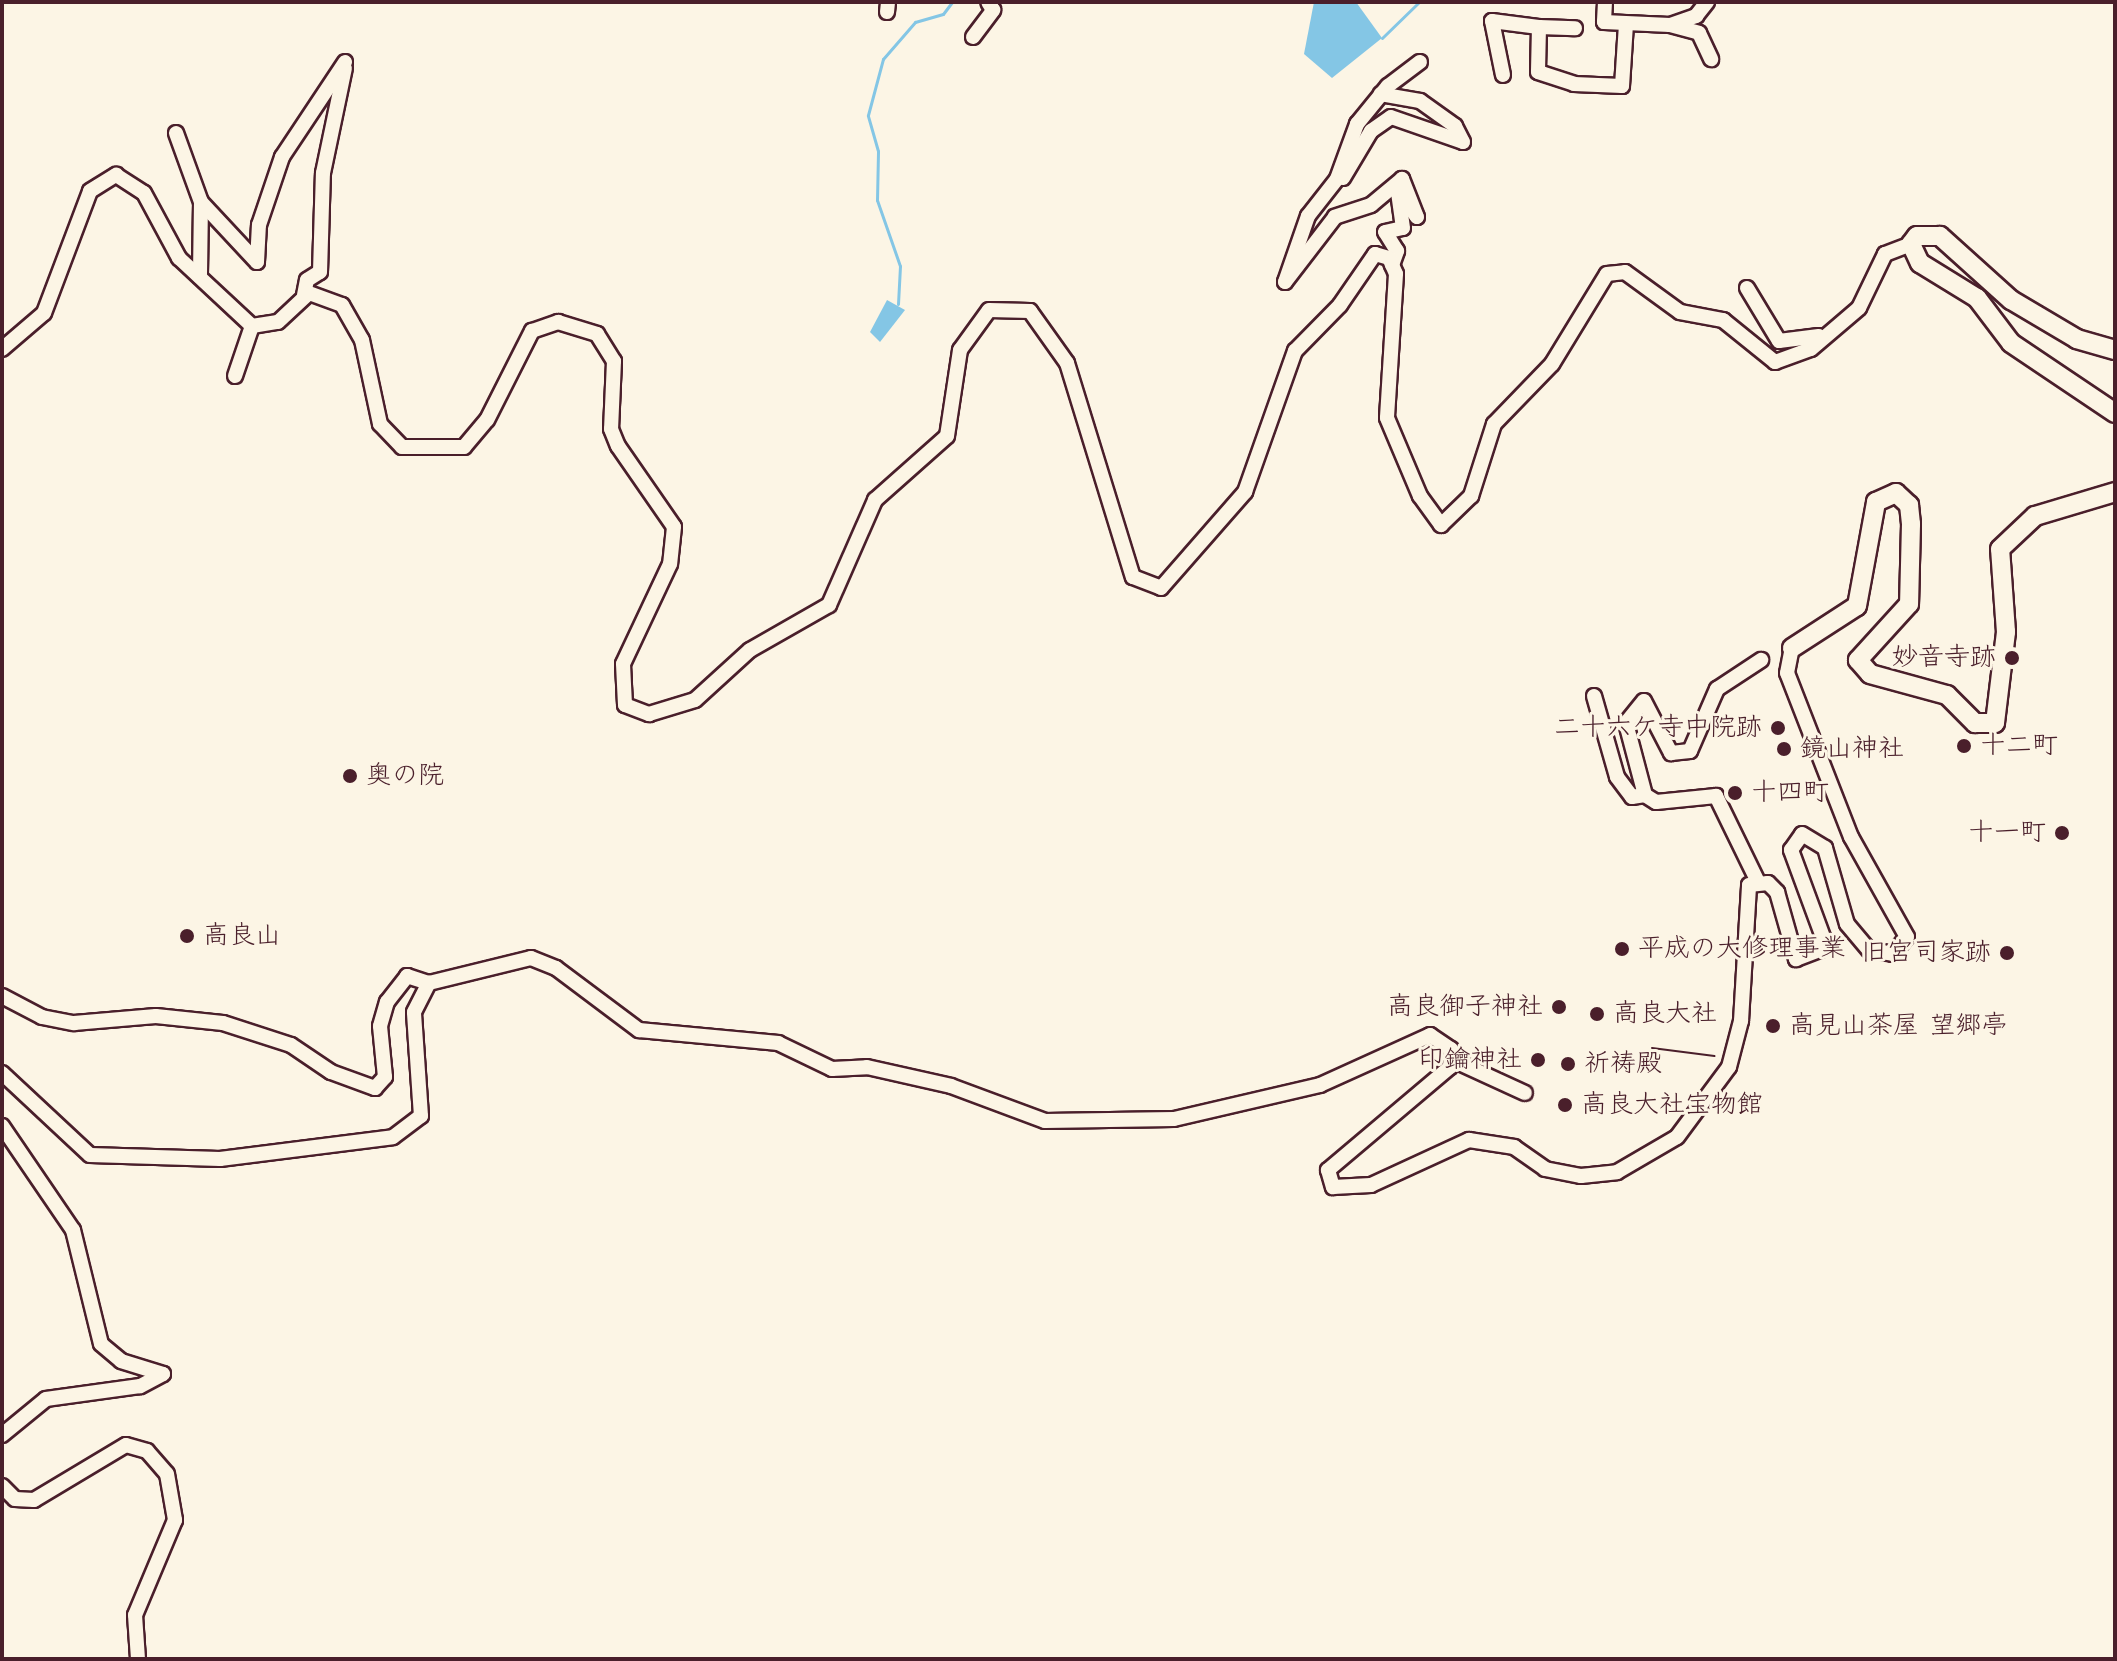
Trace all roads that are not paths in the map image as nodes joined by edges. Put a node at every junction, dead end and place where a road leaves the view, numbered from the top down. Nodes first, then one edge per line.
1 (988, 2) edge
2 (1605, 2) edge
3 (1707, 2) edge
4 (1626, 24) junction
5 (1670, 25) junction
6 (1539, 27) junction
7 (1575, 28) dead end
8 (973, 37) dead end
9 (1711, 59) dead end
10 (1420, 62) dead end
11 (1503, 75) dead end
12 (1381, 94) junction
13 (176, 133) dead end
14 (1328, 191) junction
15 (201, 202) junction
16 (1385, 232) junction
17 (1911, 244) junction
18 (1379, 253) junction
19 (1392, 265) junction
20 (200, 277) junction
21 (1747, 288) dead end
22 (304, 295) junction
23 (252, 326) junction
24 (1819, 336) junction
25 (2, 349) edge
26 (2115, 350) edge
27 (235, 376) dead end
28 (2115, 413) edge
29 (2115, 492) edge
30 (1792, 648) joint
31 (1761, 660) dead end
32 (1594, 696) dead end
33 (1645, 795) junction
34 (1758, 882) junction
35 (429, 983) junction
36 (2, 996) edge
37 (1453, 1060) junction
38 (2, 1073) edge
39 (1525, 1093) dead end
40 (2, 1126) edge
41 (2, 1435) edge
42 (2, 1486) edge
43 (138, 1659) edge

1 - 8 street
2 - 4 street
3 - 5 street
4 - 5 street
4 - 6 street
5 - 9 street
6 - 7 street
6 - 11 street
10 - 12 street
12 - 14 street
12 - 14 street
13 - 15 street
14 - 16 street
15 - 20 street
15 - 22 street
16 - 18 street
16 - 19 street
17 - 24 street
17 - 26 main road
17 - 28 main road
18 - 19 street
18 - 22 street
19 - 24 street
20 - 23 street
20 - 25 street
21 - 24 street
22 - 23 street
23 - 27 street
29 - 30 main road
30 - 34 street
31 - 33 street
32 - 33 street
33 - 34 street
34 - 37 street
35 - 36 street
35 - 37 street
35 - 38 street
37 - 39 street
40 - 41 street
42 - 43 street

